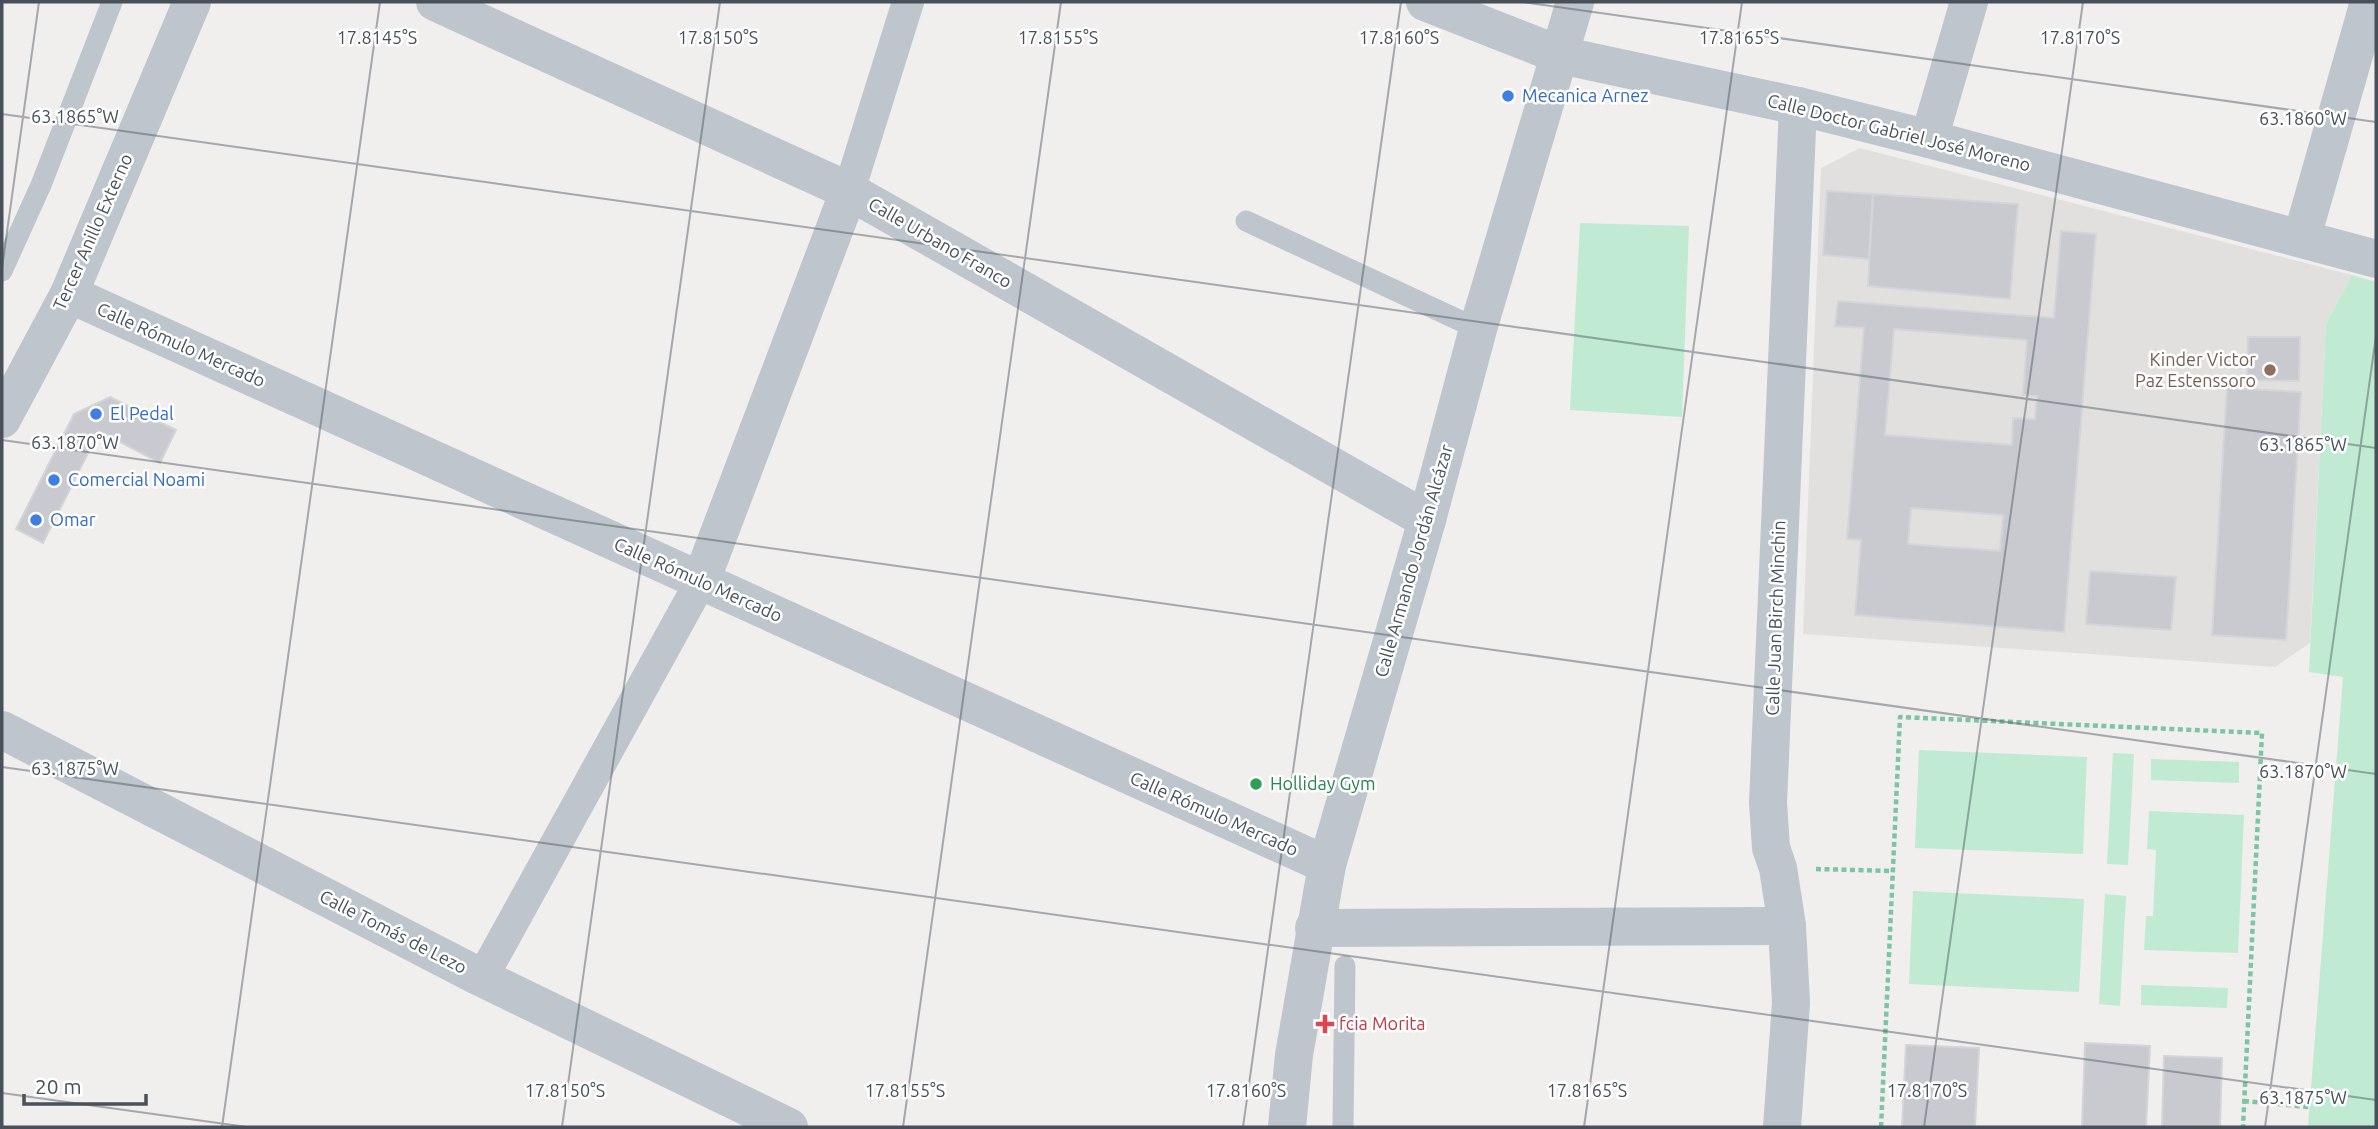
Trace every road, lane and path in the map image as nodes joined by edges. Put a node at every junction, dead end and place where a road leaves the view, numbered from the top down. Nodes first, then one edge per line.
1 (112, 2) edge
2 (191, 2) edge
3 (435, 2) edge
4 (908, 2) edge
5 (1425, 2) edge
6 (1575, 2) edge
7 (1969, 2) edge
8 (2369, 2) edge
9 (1560, 55) junction
10 (1798, 106) junction
11 (1929, 139) junction
12 (849, 191) junction
13 (1246, 221) dead end
14 (2302, 237) junction
15 (2376, 259) edge
16 (2, 271) edge
17 (69, 294) junction
18 (1478, 329) junction
19 (2, 419) edge
20 (1427, 520) junction
21 (701, 581) junction
22 (2, 730) edge
23 (1326, 865) junction
24 (1778, 868) junction
25 (1892, 871) junction
26 (1787, 926) junction
27 (1314, 928) junction
28 (1345, 967) dead end
29 (482, 978) junction
30 (2244, 1101) junction
31 (2309, 1107) dead end
32 (789, 1127) edge
33 (1287, 1127) edge
34 (1343, 1127) edge
35 (1782, 1127) edge
36 (1881, 1127) edge
37 (2243, 1127) edge

1 - 16 lane
2 - 17 street, Tercer Anillo Externo
3 - 12 street, Calle Urbano Franco
4 - 12 street
5 - 9 street, Calle Doctor Gabriel José Moreno
6 - 9 street, Calle Armando Jordán Alcázar
7 - 11 street
8 - 14 street
9 - 10 street, Calle Doctor Gabriel José Moreno
9 - 18 street, Calle Armando Jordán Alcázar
10 - 11 street, Calle Doctor Gabriel José Moreno
10 - 24 street, Calle Juan Birch Minchin
11 - 14 street, Calle Doctor Gabriel José Moreno
12 - 20 street, Calle Urbano Franco
12 - 21 street
13 - 18 lane
14 - 15 street, Calle Doctor Gabriel José Moreno
17 - 19 street, Tercer Anillo Externo
17 - 21 street, Calle Rómulo Mercado
18 - 20 street, Calle Armando Jordán Alcázar
20 - 23 street, Calle Armando Jordán Alcázar
21 - 23 street, Calle Rómulo Mercado
21 - 29 street
22 - 29 street, Calle Tomás de Lezo
23 - 27 street, Calle Armando Jordán Alcázar
24 - 25 path
24 - 26 street, Calle Juan Birch Minchin
25 - 30 path
25 - 36 path
26 - 27 street
26 - 35 street, Calle Juan Birch Minchin
27 - 33 street, Calle Armando Jordán Alcázar
28 - 34 lane
29 - 32 street, Calle Tomás de Lezo
30 - 31 path
30 - 37 path

